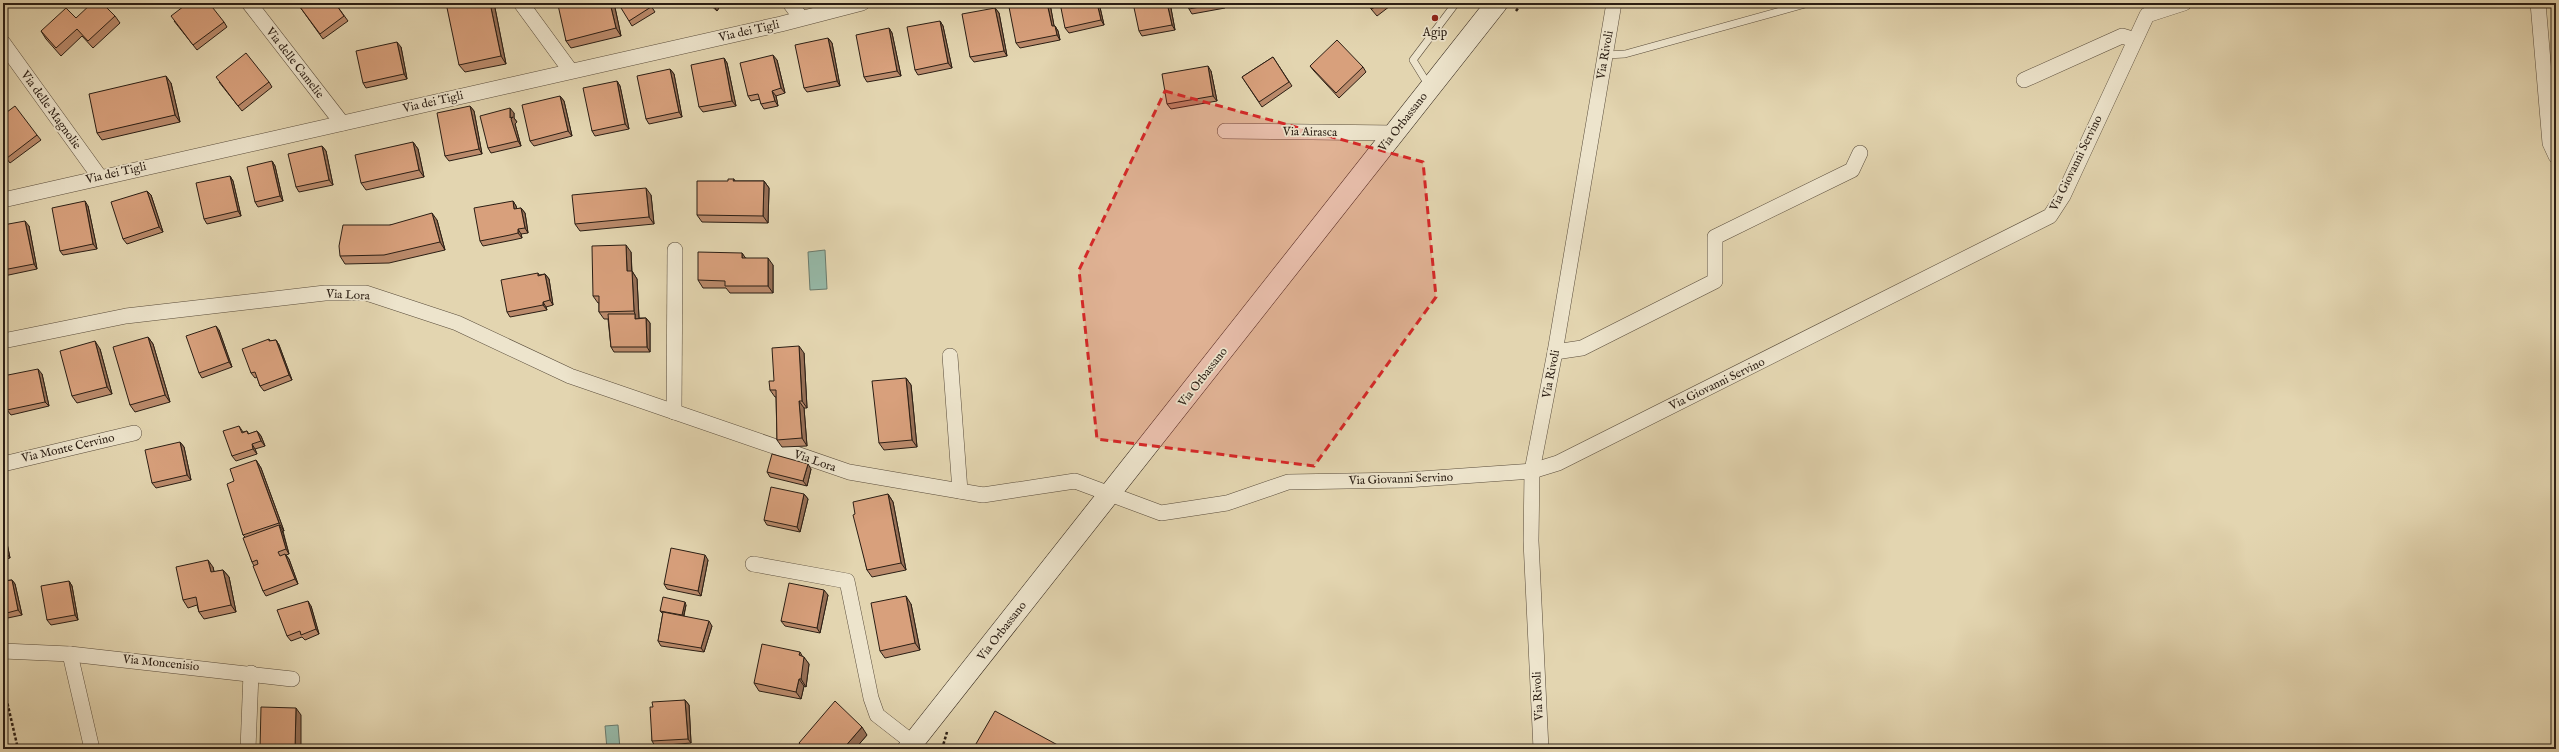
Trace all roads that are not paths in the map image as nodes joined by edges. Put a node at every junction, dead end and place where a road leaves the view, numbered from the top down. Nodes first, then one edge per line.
1 (249, 3) edge
2 (521, 3) edge
3 (790, 3) edge
4 (862, 3) edge
5 (1456, 3) edge
6 (1497, 3) edge
7 (1614, 3) edge
8 (1809, 3) edge
9 (2184, 3) edge
10 (2538, 3) edge
11 (2150, 9) edge
12 (801, 18) junction
13 (2135, 40) junction
14 (3, 43) edge
15 (1606, 55) junction
16 (570, 70) junction
17 (2024, 80) dead end
18 (1430, 88) junction
19 (342, 123) junction
20 (1226, 131) dead end
21 (1395, 133) junction
22 (1860, 153) dead end
23 (2556, 156) edge
24 (99, 176) junction
25 (3, 200) edge
26 (675, 250) dead end
27 (3, 341) edge
28 (1555, 352) junction
29 (950, 356) dead end
30 (674, 412) junction
31 (134, 433) dead end
32 (3, 464) edge
33 (1532, 471) junction
34 (960, 491) junction
35 (1109, 496) junction
36 (753, 564) dead end
37 (3, 651) edge
38 (70, 654) junction
39 (251, 672) junction
40 (292, 679) dead end
41 (911, 746) edge
42 (92, 749) edge
43 (248, 749) edge
44 (1541, 749) edge

1 - 19 street, Via delle Camelie
2 - 16 street
3 - 12 street
4 - 12 street, Via dei Tigli
5 - 18 lane
6 - 18 main road, Via Orbassano
7 - 15 street, Via Rivoli
8 - 15 lane
9 - 11 street, Via Giovanni Servino
10 - 23 street
11 - 13 street, Via Giovanni Servino
12 - 16 street, Via dei Tigli
13 - 17 street
13 - 33 street, Via Giovanni Servino
14 - 24 street, Via delle Magnolie
15 - 28 street, Via Rivoli
16 - 19 street, Via dei Tigli
18 - 21 main road, Via Orbassano
19 - 24 street, Via dei Tigli
20 - 21 street, Via Airasca
21 - 35 main road, Via Orbassano
22 - 28 street
24 - 25 street, Via dei Tigli
26 - 30 street
27 - 30 street, Via Lora
28 - 33 street, Via Rivoli
29 - 34 street
30 - 34 street, Via Lora
31 - 32 street, Via Monte Cervino
33 - 35 street, Via Giovanni Servino
33 - 44 street, Via Rivoli
34 - 35 street, Via Lora
35 - 41 main road, Via Orbassano
36 - 41 street
37 - 38 street, Via Moncenisio
38 - 39 street, Via Moncenisio
38 - 42 street
39 - 40 street, Via Moncenisio
39 - 43 street

